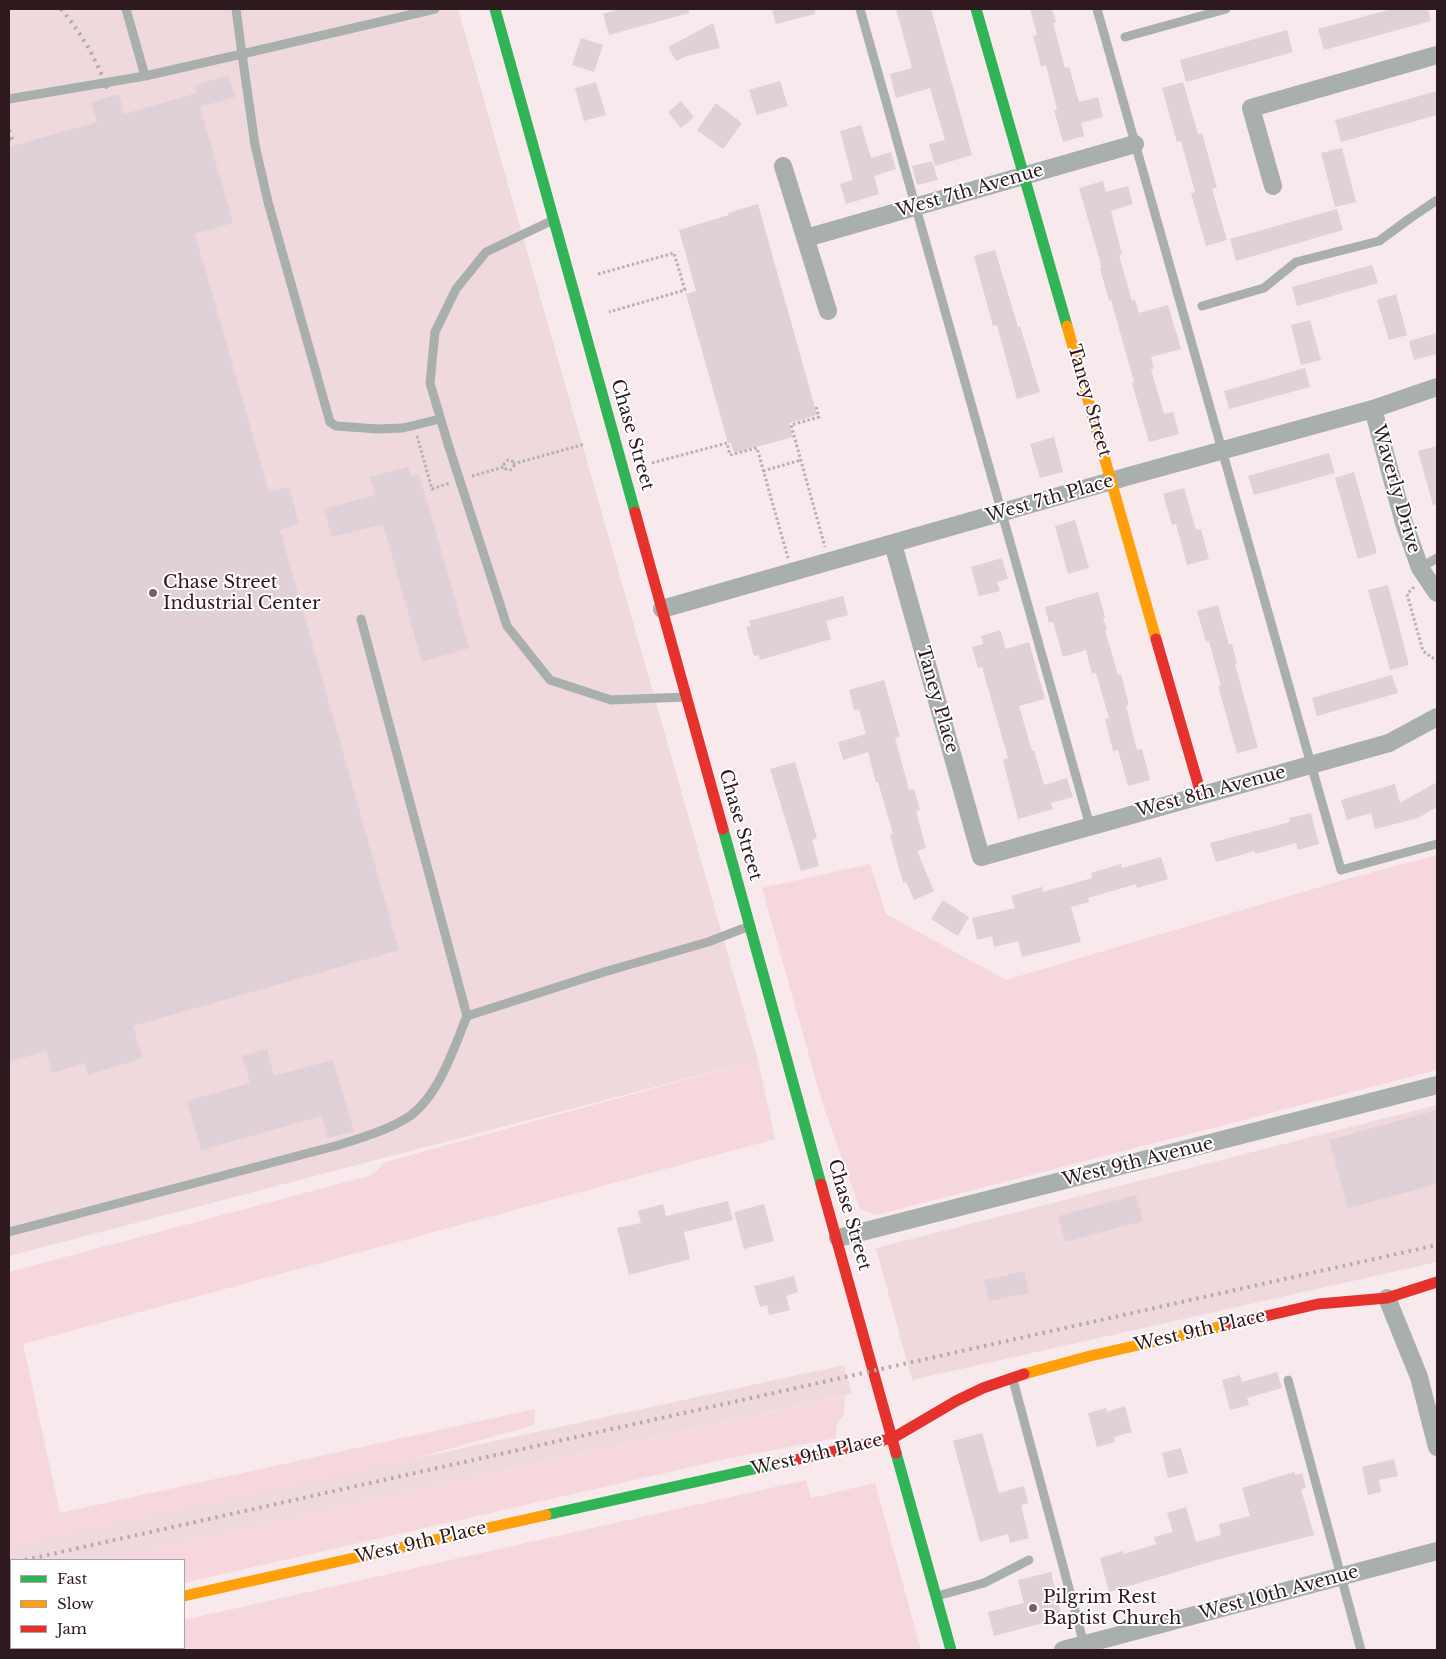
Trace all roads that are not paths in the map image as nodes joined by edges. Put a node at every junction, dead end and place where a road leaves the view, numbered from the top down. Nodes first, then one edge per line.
1 (126, 9) edge
2 (236, 9) edge
3 (435, 9) edge
4 (496, 9) edge
5 (860, 9) edge
6 (976, 9) edge
7 (1097, 9) edge
8 (1226, 9) edge
9 (1125, 37) dead end
10 (242, 54) junction
11 (1437, 55) edge
12 (145, 76) junction
13 (9, 99) edge
14 (1135, 144) junction
15 (783, 166) dead end
16 (1024, 175) junction
17 (1274, 186) dead end
18 (1437, 200) edge
19 (916, 206) junction
20 (554, 220) junction
21 (806, 238) junction
22 (1202, 306) dead end
23 (828, 311) dead end
24 (1437, 387) edge
25 (1373, 409) junction
26 (440, 419) junction
27 (1222, 451) junction
28 (1112, 481) junction
29 (1002, 512) junction
30 (893, 544) junction
31 (1437, 558) edge
32 (1419, 576) junction
33 (1437, 593) edge
34 (662, 609) junction
35 (361, 619) dead end
36 (686, 697) junction
37 (1437, 717) edge
38 (1312, 765) junction
39 (1202, 794) junction
40 (1090, 826) junction
41 (1437, 844) edge
42 (981, 857) joint
43 (750, 926) junction
44 (467, 1016) junction
45 (1437, 1086) edge
46 (9, 1232) edge
47 (838, 1238) junction
48 (1437, 1282) edge
49 (1387, 1298) junction
50 (1012, 1378) junction
51 (1288, 1380) dead end
52 (893, 1438) junction
53 (1437, 1447) edge
54 (1437, 1551) edge
55 (1029, 1560) dead end
56 (1341, 1576) junction
57 (185, 1596) edge
58 (936, 1596) junction
59 (1085, 1648) edge
60 (951, 1650) edge
61 (1063, 1650) edge
62 (1360, 1650) edge

1 - 12 lane
2 - 10 lane
3 - 10 lane
4 - 20 street, Chase Street
5 - 19 lane
6 - 16 street, Taney Street
7 - 14 lane
8 - 9 lane
10 - 12 lane
10 - 26 lane
11 - 17 street
12 - 13 lane
14 - 16 street, West 7th Avenue
14 - 27 lane
15 - 21 street
16 - 19 street, West 7th Avenue
16 - 28 street, Taney Street
18 - 22 lane
19 - 21 street, West 7th Avenue
19 - 29 lane
20 - 26 lane
20 - 34 street, Chase Street
21 - 23 street
24 - 25 street, West 7th Place
25 - 27 street, West 7th Place
25 - 32 street, Waverly Drive
26 - 36 lane
27 - 28 street, West 7th Place
27 - 38 lane
28 - 29 street, West 7th Place
28 - 39 street, Taney Street
29 - 30 street, West 7th Place
29 - 40 lane
30 - 34 street, West 7th Place
30 - 42 street, Taney Place
31 - 32 lane
32 - 33 street, Waverly Drive
34 - 36 street, Chase Street
35 - 44 lane
36 - 43 street, Chase Street
37 - 38 street, West 8th Avenue
38 - 39 street, West 8th Avenue
38 - 41 lane
39 - 40 street, West 8th Avenue
40 - 42 street, West 8th Avenue
43 - 44 lane
43 - 47 street, Chase Street
44 - 46 lane
45 - 47 street, West 9th Avenue
47 - 52 street, Chase Street
48 - 49 street, West 9th Place
49 - 50 street, West 9th Place
49 - 53 street
50 - 52 street, West 9th Place
50 - 59 lane
51 - 56 lane
52 - 57 street, West 9th Place
52 - 58 street, Chase Street
54 - 56 street, West 10th Avenue
55 - 58 lane
56 - 59 street, West 10th Avenue
56 - 62 lane
58 - 60 street, Chase Street
59 - 61 street, West 10th Avenue

